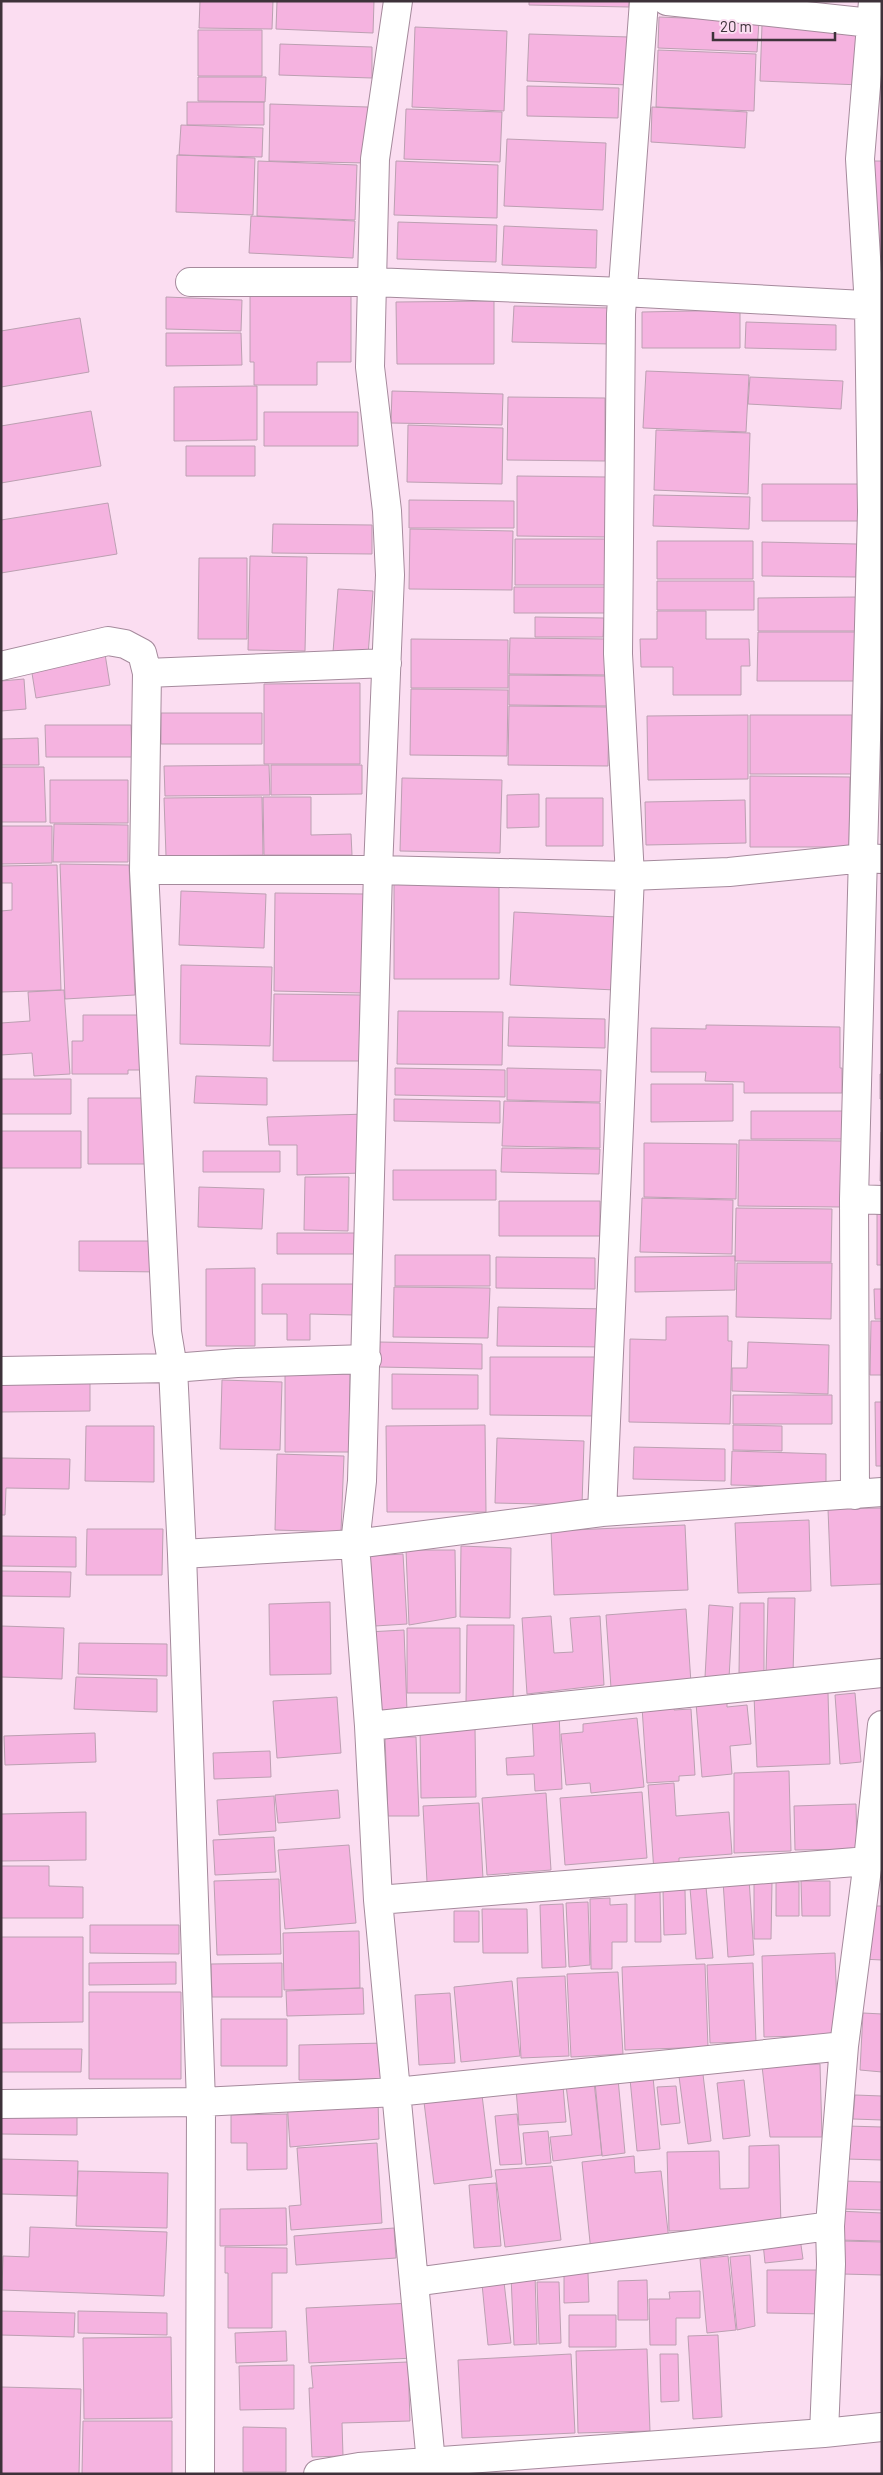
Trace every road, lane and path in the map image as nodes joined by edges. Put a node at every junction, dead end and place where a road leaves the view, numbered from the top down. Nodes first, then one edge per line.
1 (398, 1) edge
2 (644, 1) edge
3 (667, 1) edge
4 (872, 12) edge
5 (190, 282) dead end
6 (372, 282) junction
7 (623, 292) junction
8 (875, 306) edge
9 (387, 663) junction
10 (1, 666) edge
11 (147, 673) junction
12 (873, 858) edge
13 (144, 870) junction
14 (378, 870) junction
15 (630, 876) junction
16 (854, 1199) junction
17 (882, 1200) edge
18 (366, 1359) junction
19 (173, 1368) junction
20 (1, 1371) edge
21 (882, 1492) edge
22 (855, 1496) junction
23 (602, 1512) junction
24 (355, 1544) junction
25 (182, 1554) junction
26 (882, 1673) edge
27 (882, 1725) edge
28 (369, 1726) junction
29 (868, 1861) junction
30 (378, 1900) junction
31 (844, 2046) junction
32 (396, 2092) junction
33 (201, 2102) junction
34 (1, 2104) edge
35 (830, 2226) junction
36 (414, 2282) junction
37 (882, 2427) edge
38 (824, 2433) junction
39 (431, 2462) junction
40 (200, 2474) edge
41 (318, 2474) edge

1 - 6 street
2 - 7 street
3 - 4 street
4 - 8 street
5 - 6 street
6 - 7 street
6 - 9 street
7 - 8 street
7 - 15 street
8 - 12 street
9 - 11 street
9 - 14 street
10 - 11 street
11 - 13 street
12 - 15 street
12 - 16 street
13 - 14 street
13 - 19 street
14 - 15 street
14 - 18 street
15 - 23 street
16 - 17 street
16 - 22 street
18 - 19 street
18 - 24 street
19 - 20 street
19 - 25 street
21 - 22 street
22 - 23 street
23 - 24 street
24 - 25 street
24 - 28 street
25 - 33 street
26 - 28 street
27 - 29 street
28 - 30 street
29 - 30 street
29 - 31 street
30 - 32 street
31 - 32 street
31 - 35 street
32 - 33 street
32 - 36 street
33 - 34 street
33 - 40 street
35 - 36 street
35 - 38 street
36 - 39 street
37 - 38 street
38 - 39 street
39 - 41 street

